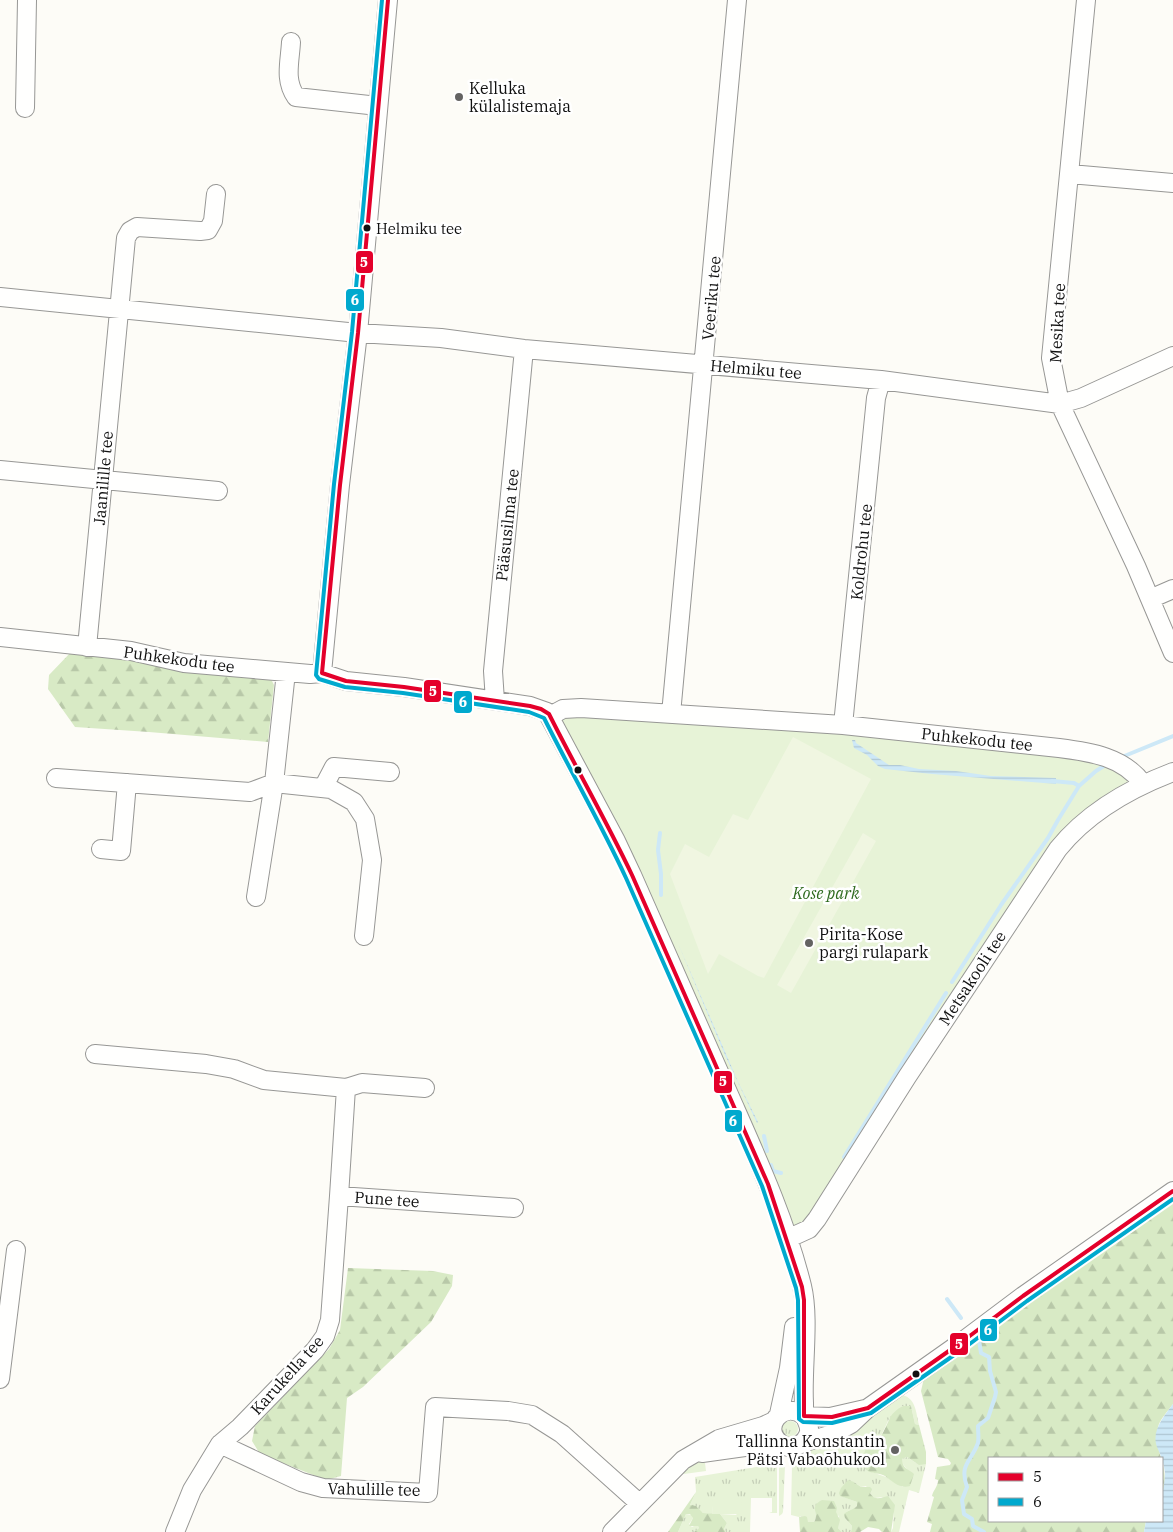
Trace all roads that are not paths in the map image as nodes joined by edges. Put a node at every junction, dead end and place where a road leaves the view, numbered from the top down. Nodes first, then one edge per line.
1 (27, 0) edge
2 (388, 0) edge
3 (737, 0) edge
4 (1086, 0) edge
5 (291, 42) dead end
6 (378, 106) junction
7 (25, 108) dead end
8 (1070, 174) junction
9 (1173, 183) edge
10 (216, 194) dead end
11 (0, 296) edge
12 (119, 309) junction
13 (358, 333) junction
14 (524, 349) junction
15 (1173, 356) edge
16 (705, 365) junction
17 (881, 380) junction
18 (1060, 404) junction
19 (0, 470) edge
20 (102, 480) junction
21 (218, 492) dead end
22 (1173, 589) edge
23 (1150, 599) junction
24 (0, 637) edge
25 (87, 647) junction
26 (1173, 653) edge
27 (286, 672) junction
28 (322, 673) junction
29 (495, 701) junction
30 (671, 714) junction
31 (550, 716) junction
32 (843, 725) junction
33 (390, 772) dead end
34 (1173, 772) edge
35 (56, 778) dead end
36 (274, 783) junction
37 (127, 784) junction
38 (1143, 784) junction
39 (323, 788) junction
40 (101, 849) dead end
41 (256, 897) dead end
42 (364, 936) dead end
43 (95, 1054) dead end
44 (346, 1088) junction
45 (425, 1088) dead end
46 (1173, 1191) edge
47 (339, 1196) junction
48 (514, 1208) dead end
49 (787, 1239) junction
50 (16, 1250) dead end
51 (794, 1262) junction
52 (0, 1380) edge
53 (868, 1408) junction
54 (804, 1416) junction
55 (777, 1418) junction
56 (802, 1443) junction
57 (220, 1444) junction
58 (782, 1445) junction
59 (694, 1454) junction
60 (639, 1503) junction
61 (175, 1532) edge
62 (612, 1532) edge

1 - 7 street
2 - 6 street
3 - 16 street, Veeriku tee
4 - 8 street, Mesika tee
5 - 6 street
6 - 13 street
8 - 9 street
8 - 18 street, Mesika tee
10 - 12 street, Jaanilille tee
11 - 12 street, Helmiku tee
12 - 13 street, Helmiku tee
12 - 20 street, Jaanilille tee
13 - 14 street, Helmiku tee
13 - 28 street
14 - 16 street, Helmiku tee
14 - 29 street, Pääsusilma tee
15 - 18 street, Helmiku tee
16 - 17 street, Helmiku tee
16 - 30 street, Veeriku tee
17 - 18 street, Helmiku tee
17 - 32 street, Koldrohu tee
18 - 23 street, Mesika tee
19 - 20 street
20 - 21 street
20 - 25 street, Jaanilille tee
22 - 23 street
23 - 26 street, Mesika tee
24 - 25 street, Puhkekodu tee
25 - 27 street, Puhkekodu tee
27 - 28 street, Puhkekodu tee
27 - 36 street
28 - 29 street, Puhkekodu tee
29 - 31 street, Puhkekodu tee
30 - 31 street, Puhkekodu tee
30 - 32 street, Puhkekodu tee
31 - 49 street
32 - 38 street, Puhkekodu tee
33 - 39 street
34 - 38 street
35 - 37 street
36 - 37 street
36 - 39 street
36 - 41 street
37 - 40 street
38 - 49 street, Metsakooli tee
39 - 42 street
43 - 44 street
44 - 45 street
44 - 47 street, Pune tee
46 - 53 street
47 - 48 street, Pune tee
47 - 57 street, Karukella tee
49 - 51 street
50 - 52 street
51 - 54 street
51 - 55 street
53 - 54 street
53 - 56 street
54 - 55 street
54 - 56 street
55 - 58 street
55 - 59 street
56 - 58 street
57 - 60 street, Vahulille tee
57 - 61 street, Karukella tee
58 - 59 street
59 - 60 street
60 - 62 street

